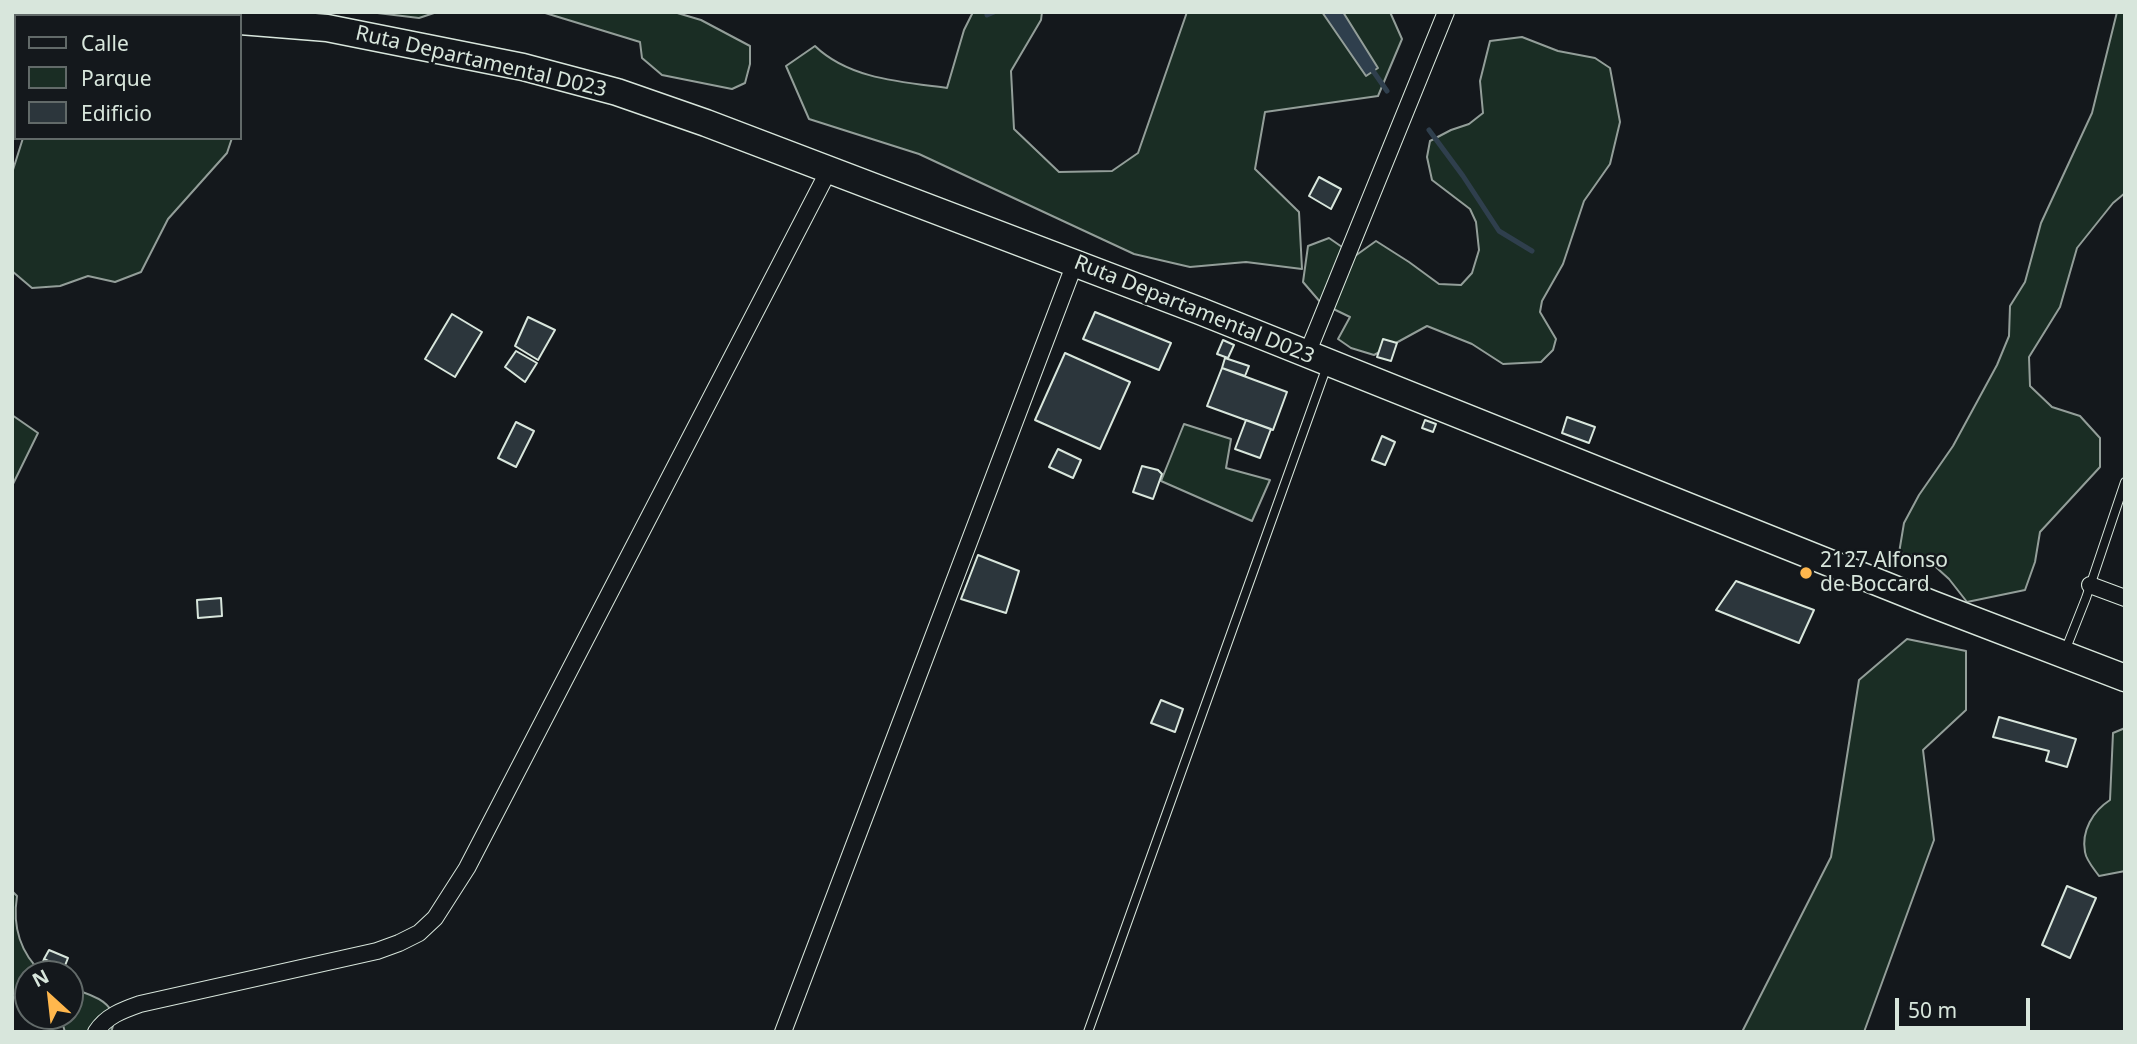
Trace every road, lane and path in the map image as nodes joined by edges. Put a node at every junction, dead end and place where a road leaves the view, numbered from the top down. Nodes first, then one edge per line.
1 (1447, 12) edge
2 (242, 21) edge
3 (829, 170) junction
4 (1075, 263) junction
5 (1318, 359) junction
6 (2125, 482) edge
7 (2090, 585) junction
8 (2125, 598) edge
9 (2063, 656) junction
10 (2125, 678) edge
11 (96, 1032) edge
12 (783, 1032) edge
13 (1087, 1032) edge

1 - 5 street
2 - 3 main road, Ruta Departamental D023
3 - 4 main road, Ruta Departamental D023
3 - 11 street
4 - 5 main road, Ruta Departamental D023
4 - 12 street
5 - 9 main road, Ruta Departamental D023
5 - 13 lane
6 - 7 lane
7 - 8 street
7 - 9 lane
9 - 10 main road, Ruta Departamental D023

